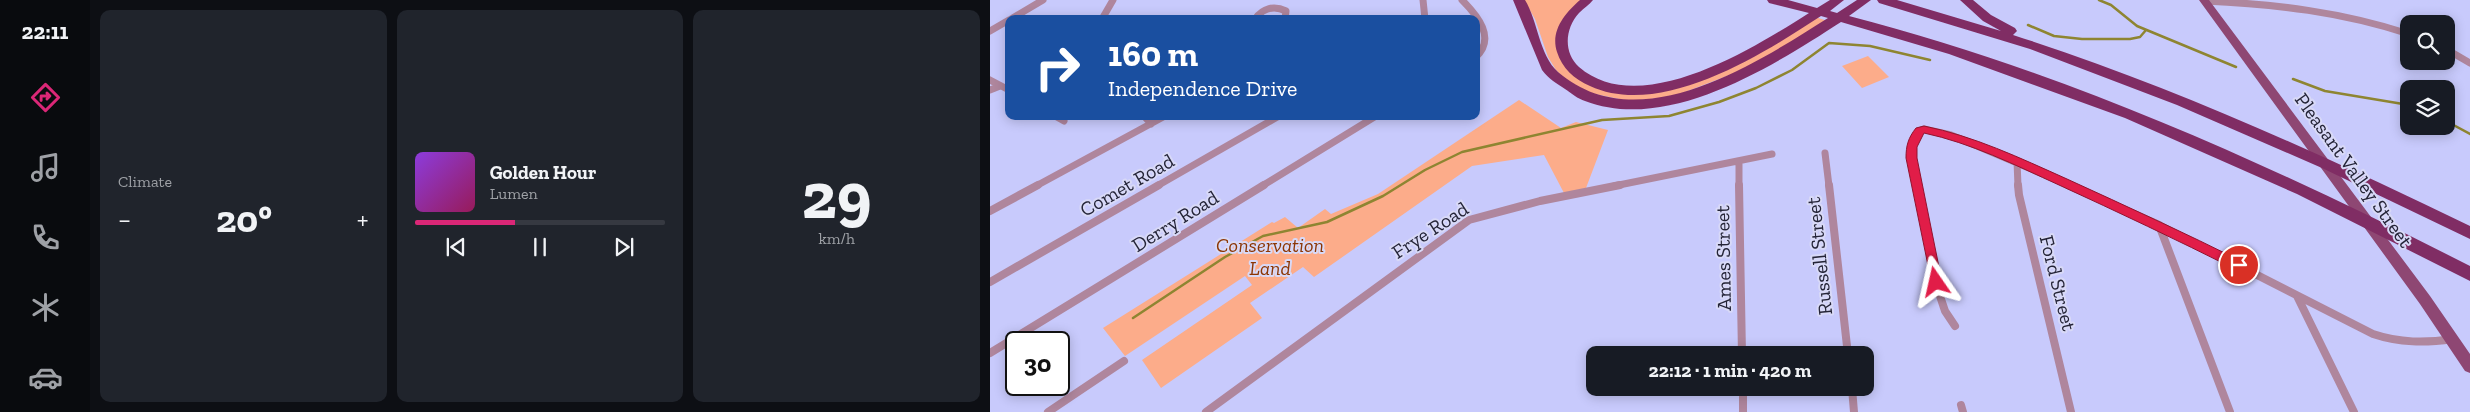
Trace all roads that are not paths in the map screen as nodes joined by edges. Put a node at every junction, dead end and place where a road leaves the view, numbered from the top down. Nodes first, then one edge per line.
1 (1043, 0) edge
2 (1113, 0) edge
3 (1423, 0) edge
4 (1462, 0) edge
5 (1519, 0) edge
6 (1587, 0) edge
7 (1763, 0) edge
8 (1838, 0) edge
9 (1865, 0) edge
10 (1966, 0) edge
11 (1779, 1) edge
12 (1886, 1) edge
13 (2204, 1) edge
14 (1017, 15) edge
15 (1104, 15) edge
16 (1258, 15) edge
17 (1286, 15) edge
18 (1425, 15) edge
19 (1475, 15) edge
20 (1005, 22) edge
21 (1480, 26) edge
22 (990, 31) edge
23 (2400, 31) edge
24 (1480, 53) edge
25 (2455, 54) edge
26 (2083, 63) junction
27 (2470, 63) edge
28 (990, 80) edge
29 (1000, 86) junction
30 (1005, 88) edge
31 (990, 90) edge
32 (1148, 120) edge
33 (1158, 120) edge
34 (1272, 120) edge
35 (1369, 120) edge
36 (1151, 124) junction
37 (1825, 152) dead end
38 (1772, 154) dead end
39 (1739, 161) junction
40 (2017, 161) junction
41 (990, 211) edge
42 (2159, 225) junction
43 (2470, 233) edge
44 (2470, 274) edge
45 (990, 282) edge
46 (2297, 296) junction
47 (1955, 326) dead end
48 (2453, 340) junction
49 (1742, 346) edge
50 (1847, 346) edge
51 (990, 353) edge
52 (1124, 361) dead end
53 (2470, 366) edge
54 (1743, 396) edge
55 (1853, 396) edge
56 (1048, 412) edge
57 (1206, 412) edge
58 (1743, 412) edge
59 (1854, 412) edge
60 (2071, 412) edge
61 (2230, 412) edge
62 (2354, 412) edge

1 - 14 street
2 - 15 street
3 - 18 street
4 - 19 street
5 - 9 highway
6 - 8 highway
7 - 11 highway
10 - 26 highway
11 - 44 highway
12 - 26 highway
13 - 23 street
13 - 48 main road, Pleasant Valley Street
16 - 17 street
20 - 22 street
21 - 24 street
25 - 27 street
26 - 43 highway
28 - 29 street
29 - 30 street
29 - 31 street
32 - 36 street
33 - 36 street
34 - 45 street, Comet Road
35 - 51 street, Derry Road
36 - 41 street
37 - 50 street, Russell Street
38 - 39 street, Frye Road
39 - 49 street, Ames Street
39 - 57 street, Frye Road
40 - 42 street
40 - 47 street
40 - 60 street, Ford Street
42 - 46 street
42 - 61 street
46 - 48 street
46 - 62 street
48 - 53 main road, Pleasant Valley Street
52 - 56 street
54 - 58 street
55 - 59 street

